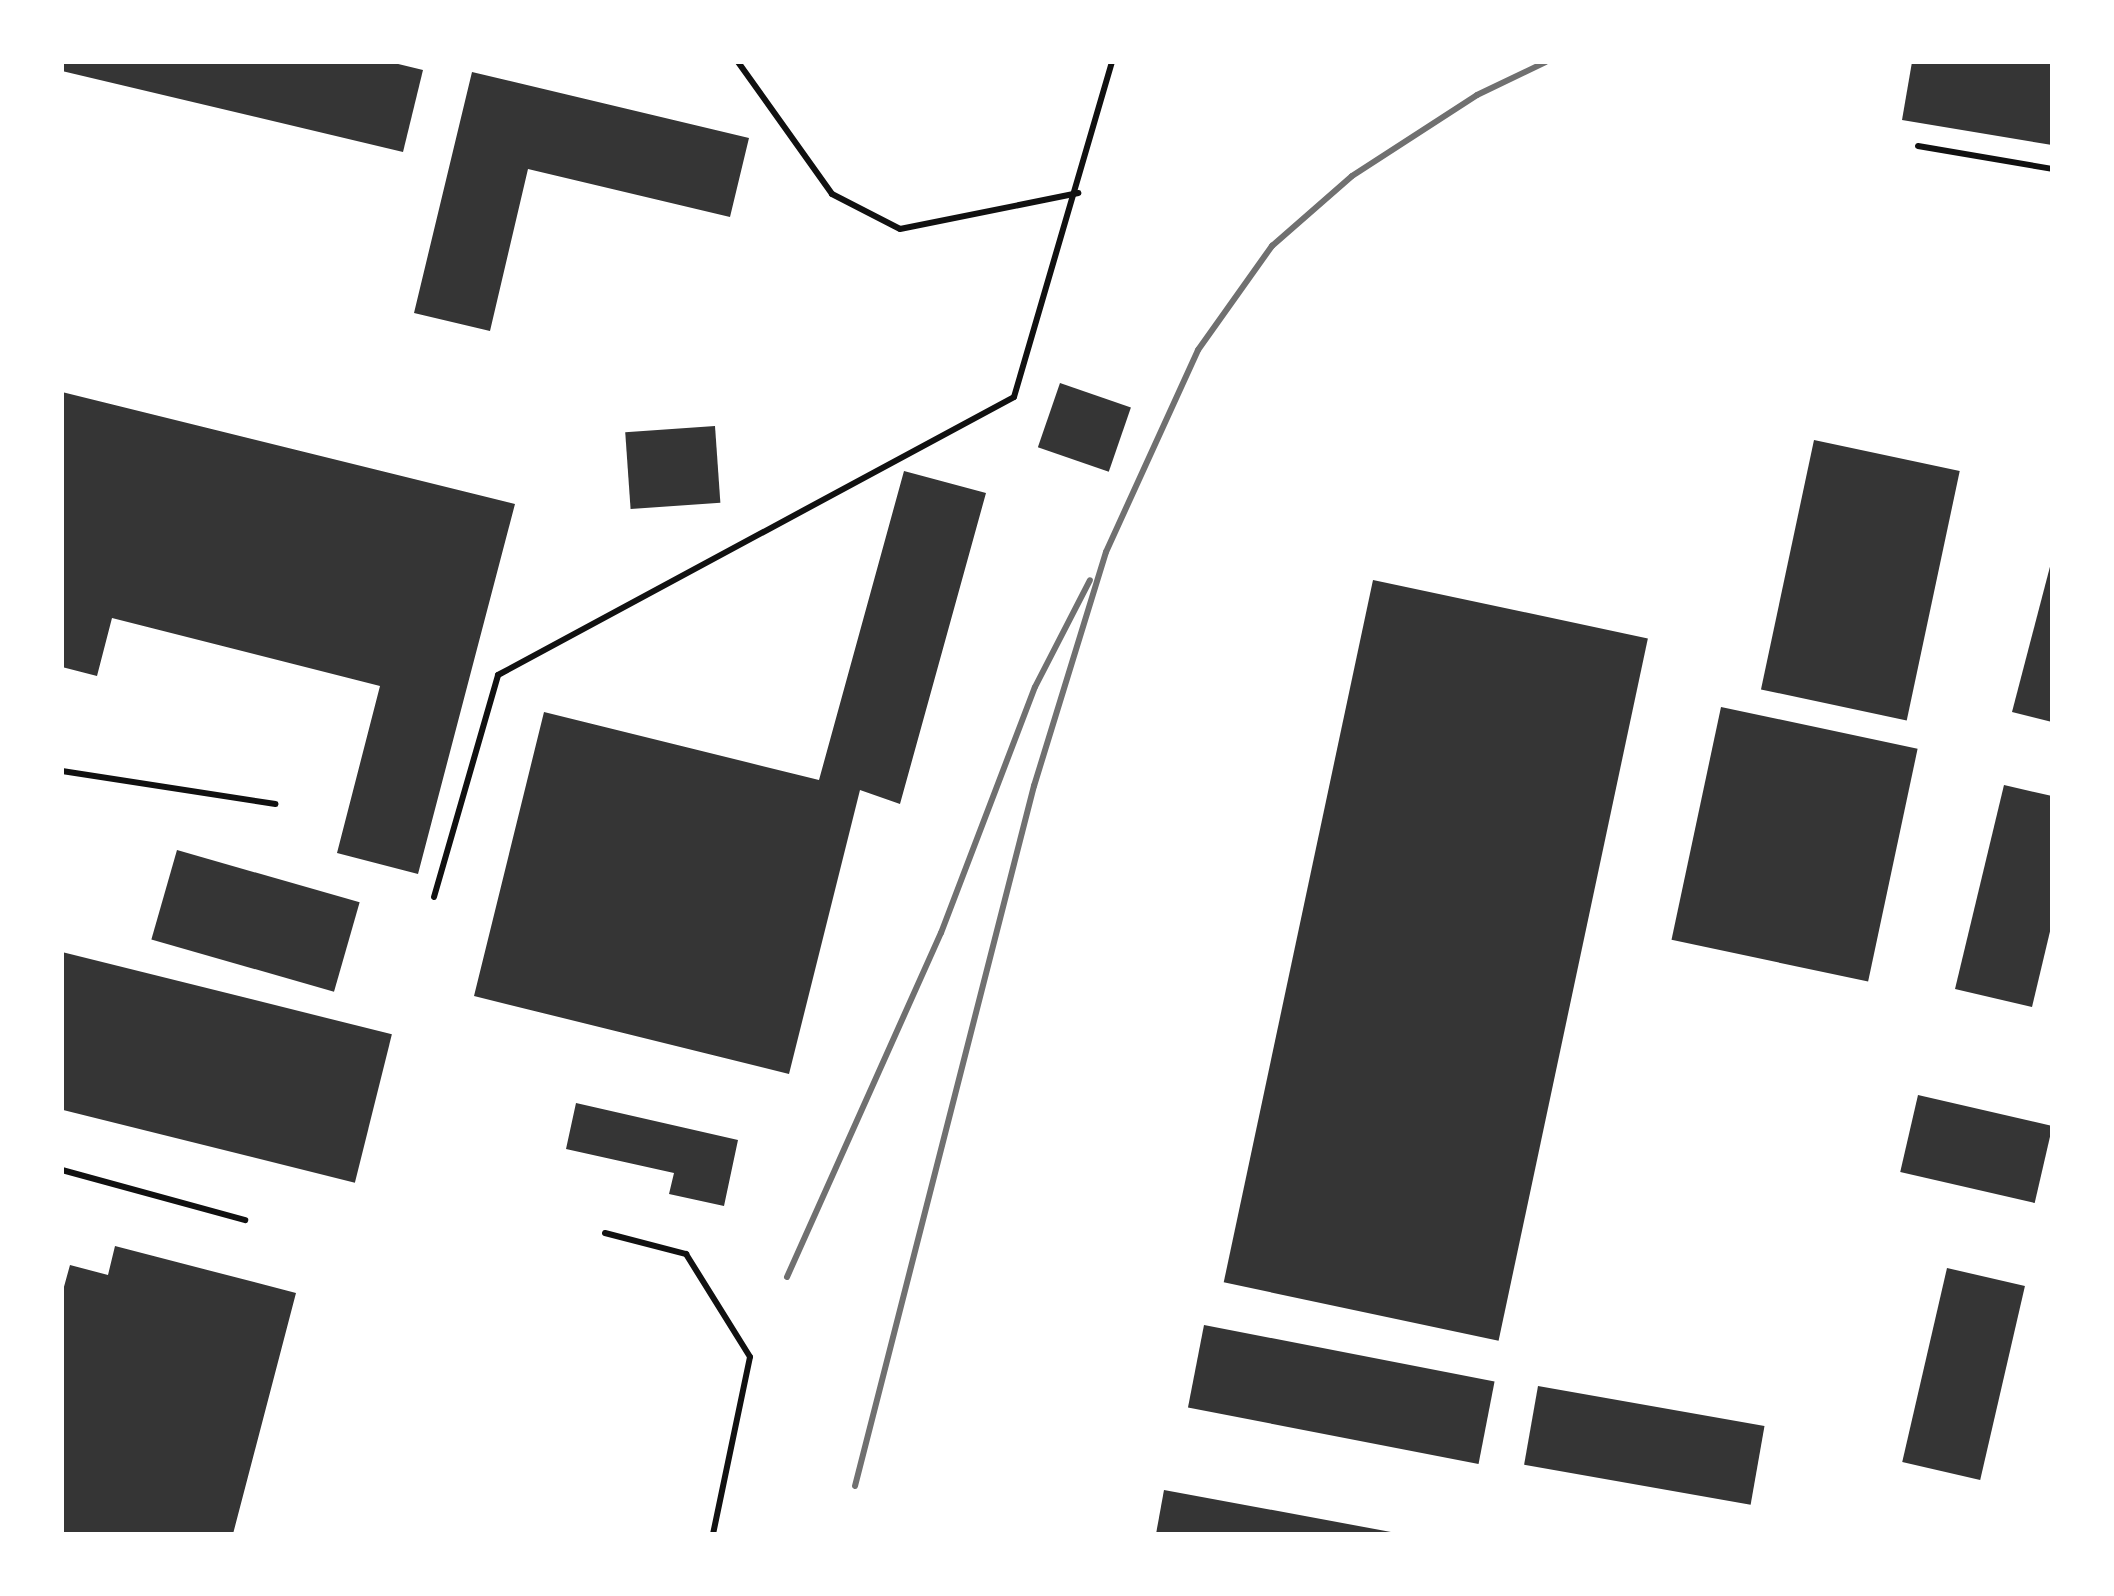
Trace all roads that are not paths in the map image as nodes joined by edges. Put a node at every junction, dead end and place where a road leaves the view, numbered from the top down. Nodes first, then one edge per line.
1 (738, 62) edge
2 (1112, 62) edge
3 (1918, 146) dead end
4 (2052, 169) edge
5 (1078, 193) junction
6 (62, 771) edge
7 (275, 804) dead end
8 (434, 897) dead end
9 (62, 1170) edge
10 (245, 1220) dead end
11 (605, 1233) dead end
12 (713, 1534) edge

1 - 5 lane
2 - 5 lane
3 - 4 lane
5 - 8 lane
6 - 7 lane
9 - 10 lane
11 - 12 lane

